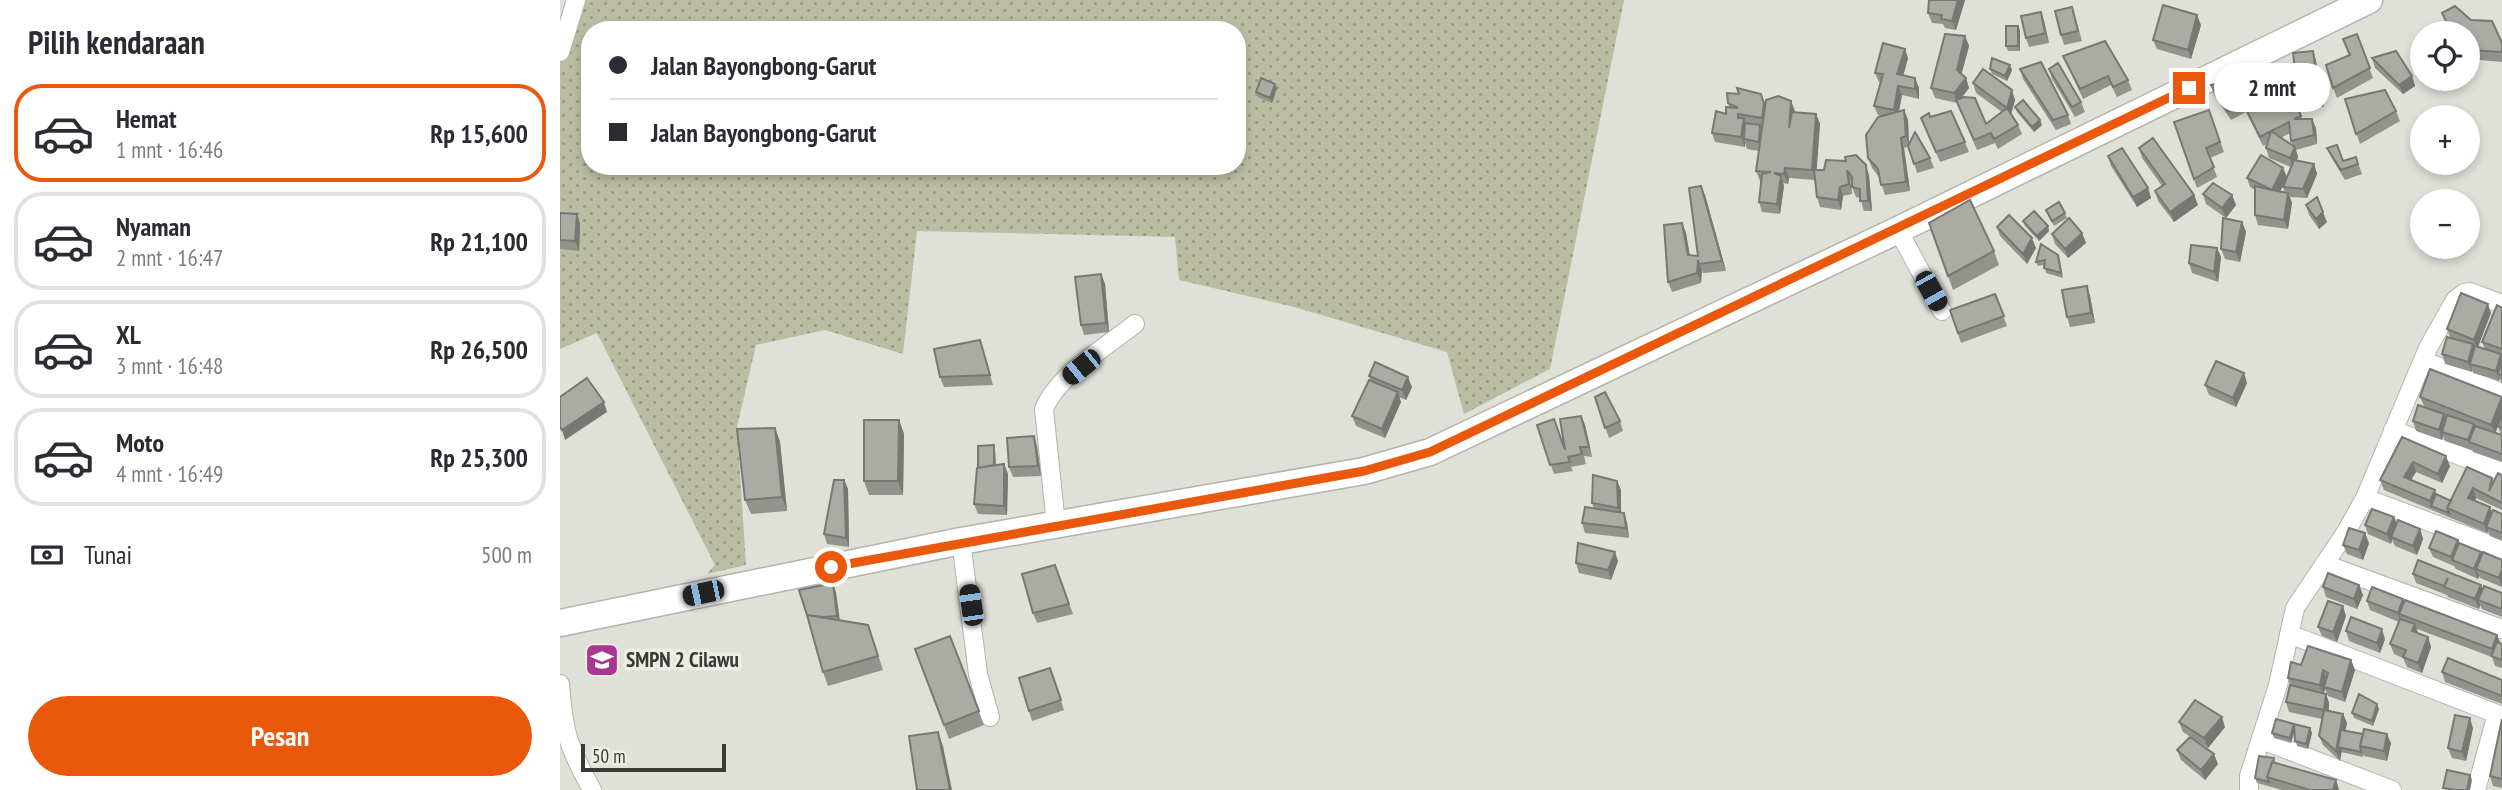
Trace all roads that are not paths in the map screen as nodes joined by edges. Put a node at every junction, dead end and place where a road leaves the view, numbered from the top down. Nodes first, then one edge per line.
1 (576, 0) edge
2 (2369, 0) edge
3 (560, 52) edge
4 (1898, 230) junction
5 (2502, 304) edge
6 (1942, 311) dead end
7 (1135, 324) dead end
8 (2425, 362) junction
9 (2502, 393) edge
10 (2393, 430) junction
11 (2502, 472) edge
12 (2365, 498) junction
13 (1056, 525) junction
14 (961, 541) junction
15 (2502, 549) edge
16 (2323, 564) junction
17 (560, 623) edge
18 (2502, 629) edge
19 (2289, 634) junction
20 (560, 684) edge
21 (2499, 715) edge
22 (990, 717) dead end
23 (2262, 740) junction
24 (592, 790) edge
25 (2249, 790) edge
26 (2392, 790) edge
27 (2476, 790) edge

1 - 3 street
2 - 4 main road
4 - 6 street
4 - 13 main road
5 - 8 street
7 - 13 street
8 - 9 street
8 - 10 street
10 - 11 street
10 - 12 street
12 - 15 street
12 - 16 street
13 - 14 main road
14 - 17 main road
14 - 22 street
16 - 18 street
16 - 19 street
19 - 21 street
19 - 23 street
20 - 24 street
21 - 27 street
23 - 25 street
23 - 26 street

